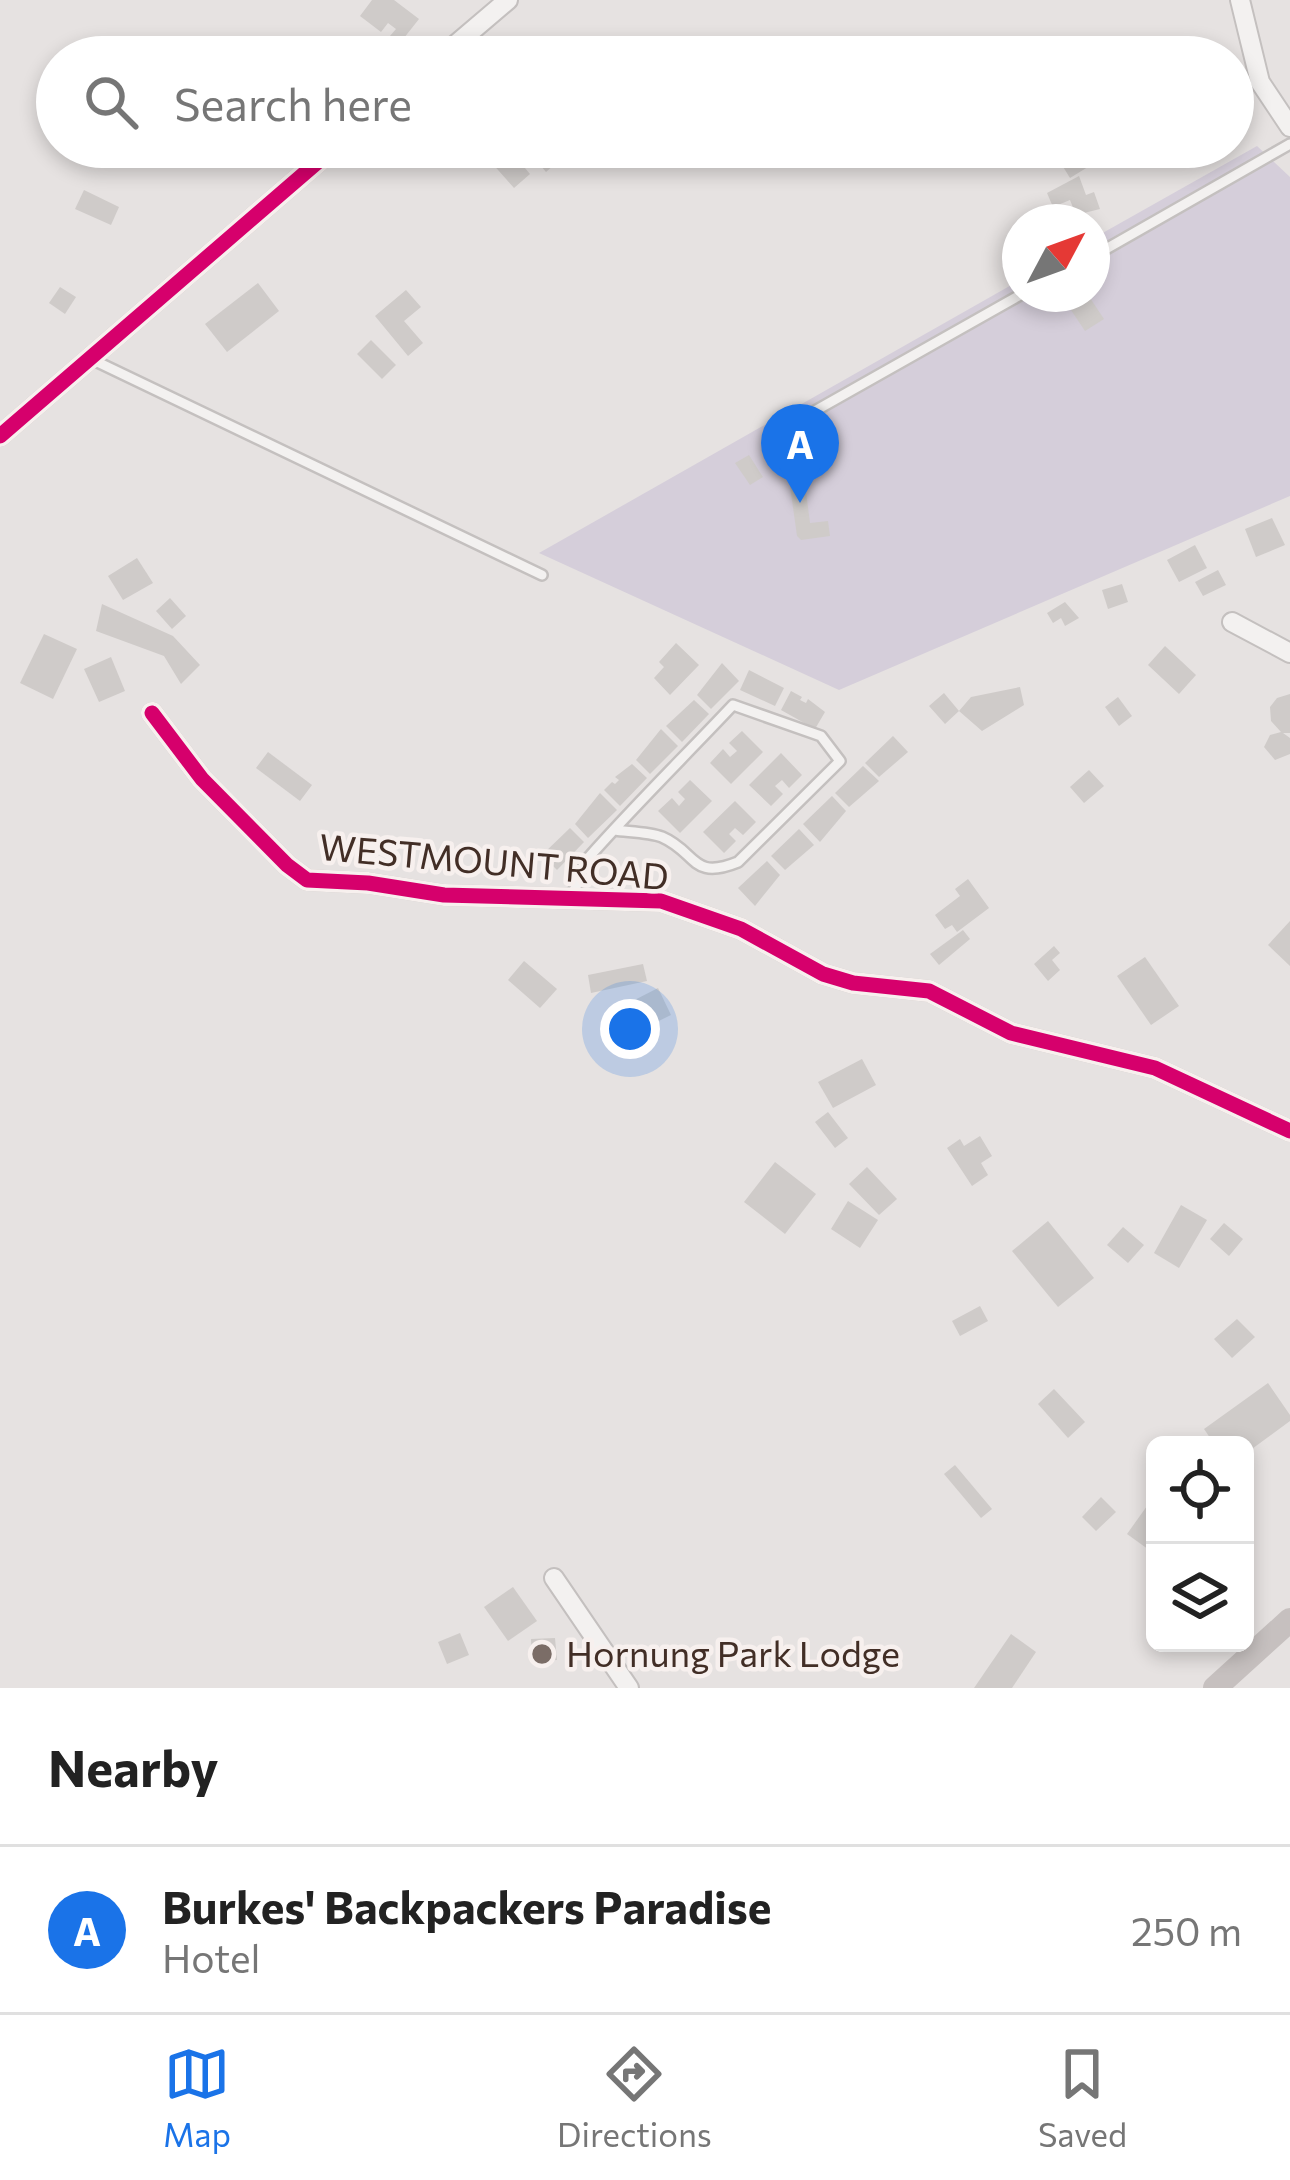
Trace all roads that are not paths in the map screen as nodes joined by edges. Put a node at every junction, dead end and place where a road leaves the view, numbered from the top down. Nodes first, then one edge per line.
1 (508, 0) edge
2 (1240, 0) edge
3 (466, 36) edge
4 (1249, 36) edge
5 (1254, 57) edge
6 (1290, 127) edge
7 (1290, 144) edge
8 (1254, 165) edge
9 (311, 168) edge
10 (1248, 168) edge
11 (1110, 247) edge
12 (1002, 305) edge
13 (89, 358) junction
14 (790, 425) dead end
15 (0, 436) edge
16 (542, 574) dead end
17 (1232, 622) dead end
18 (1290, 653) edge
19 (152, 712) dead end
20 (614, 830) junction
21 (565, 901) junction
22 (1290, 1130) edge
23 (554, 1578) dead end
24 (1290, 1620) edge
25 (629, 1688) edge
26 (1215, 1688) edge

1 - 3 street
2 - 4 street
5 - 6 street
7 - 8 lane
9 - 13 street
10 - 11 lane
12 - 14 lane
13 - 15 street
13 - 16 lane
17 - 18 street
19 - 21 street, WESTMOUNT ROAD
20 - 20 lane
20 - 21 lane
21 - 22 street, WESTMOUNT ROAD
23 - 25 street
24 - 26 main road

